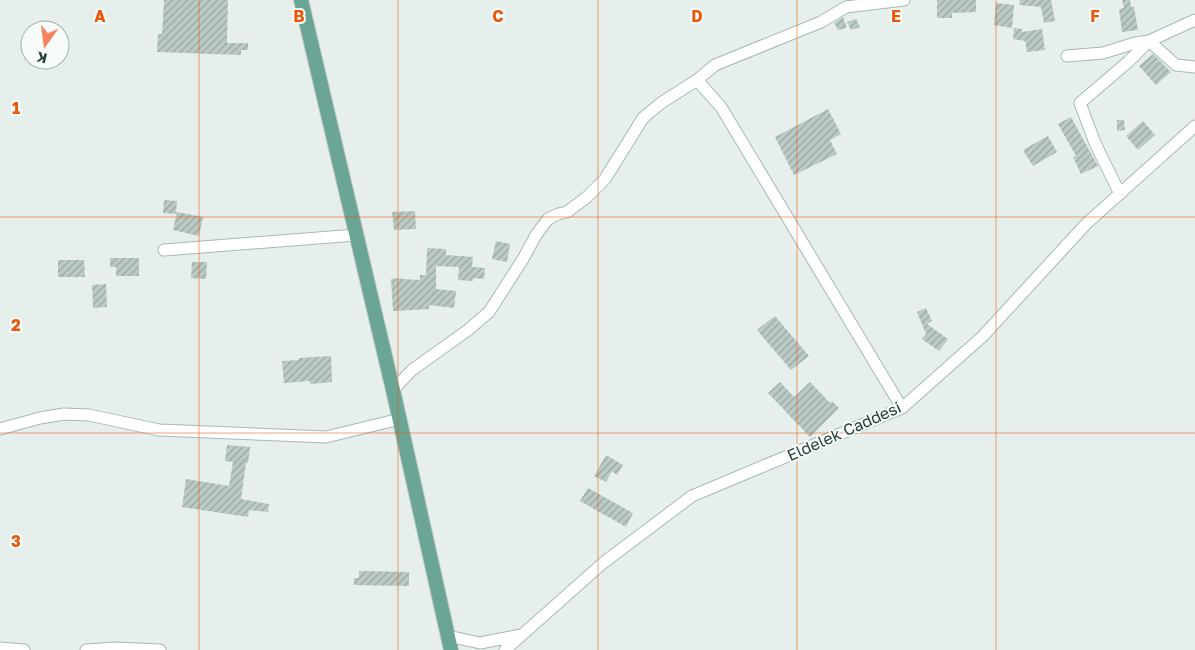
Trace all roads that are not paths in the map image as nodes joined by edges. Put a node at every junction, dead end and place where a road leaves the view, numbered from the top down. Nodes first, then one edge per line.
1 (301, 0) edge
2 (904, 0) edge
3 (1195, 20) edge
4 (1149, 41) junction
5 (1066, 56) dead end
6 (1195, 67) edge
7 (697, 80) junction
8 (1195, 126) edge
9 (1120, 194) junction
10 (356, 235) junction
11 (164, 250) dead end
12 (393, 390) junction
13 (902, 408) junction
14 (400, 419) junction
15 (0, 430) edge
16 (522, 635) junction
17 (448, 636) junction
18 (0, 648) edge
19 (24, 650) edge
20 (86, 650) edge
21 (160, 650) edge
22 (451, 650) edge
23 (505, 650) edge
24 (513, 650) edge

1 - 10 main road
2 - 7 street
3 - 4 street
4 - 5 street
4 - 6 street
4 - 9 street
7 - 12 street
7 - 13 street
8 - 9 street, Eldelek Caddesi
9 - 13 street, Eldelek Caddesi
10 - 11 street
10 - 12 main road
12 - 14 main road
13 - 16 street, Eldelek Caddesi
14 - 15 street
14 - 17 main road
16 - 17 street
16 - 23 street, Eldelek Caddesi
16 - 24 street
17 - 22 main road
18 - 19 street
20 - 21 street

